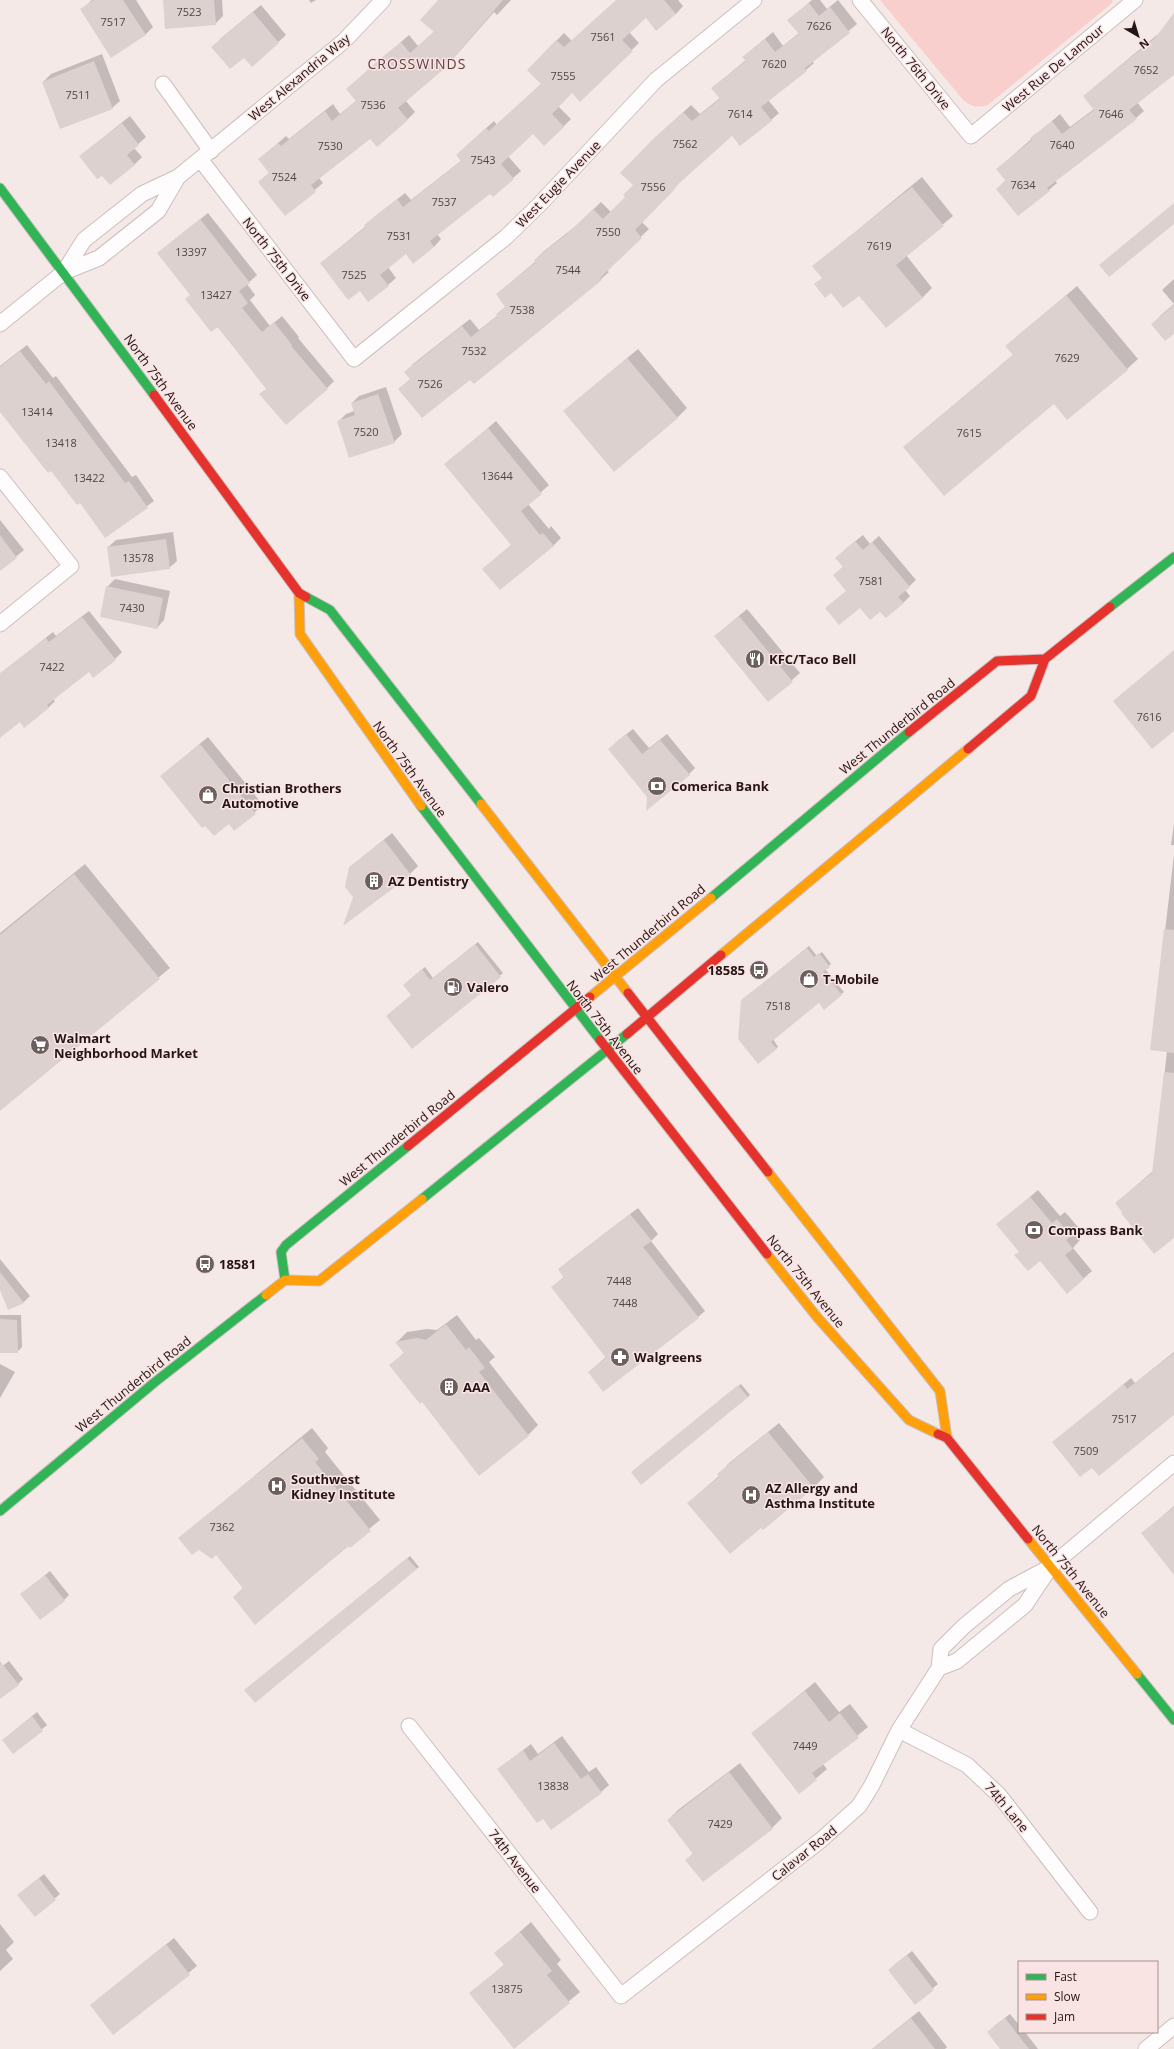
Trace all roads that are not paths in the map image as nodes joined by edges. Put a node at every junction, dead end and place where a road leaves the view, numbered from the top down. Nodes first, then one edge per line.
1 (384, 0) edge
2 (754, 0) edge
3 (860, 0) edge
4 (1135, 0) edge
5 (163, 84) dead end
6 (971, 136) joint
7 (206, 155) junction
8 (178, 177) junction
9 (0, 188) edge
10 (64, 272) junction
11 (0, 324) edge
12 (354, 358) joint
13 (0, 476) edge
14 (1174, 557) edge
15 (299, 593) junction
16 (0, 624) edge
17 (1045, 659) junction
18 (615, 977) junction
19 (575, 1010) junction
20 (648, 1017) junction
21 (608, 1050) junction
22 (285, 1280) junction
23 (947, 1438) junction
24 (1174, 1464) edge
25 (0, 1511) edge
26 (1050, 1566) junction
27 (939, 1668) junction
28 (1174, 1720) edge
29 (409, 1726) dead end
30 (899, 1730) junction
31 (1090, 1912) dead end
32 (621, 1996) joint
33 (1174, 2026) edge
34 (1146, 2049) edge

1 - 7 street, West Alexandria Way
2 - 12 street, West Eugie Avenue
3 - 6 street, North 76th Drive
4 - 6 street, West Rue De Lamour
5 - 7 street
7 - 8 street, West Alexandria Way
7 - 12 street, North 75th Drive
8 - 10 street, West Alexandria Way
8 - 10 street, West Alexandria Way
9 - 10 main road, North 75th Avenue
10 - 11 street
10 - 15 main road, North 75th Avenue
13 - 16 street
14 - 17 main road
15 - 18 main road, North 75th Avenue
15 - 19 main road, North 75th Avenue
17 - 18 main road, West Thunderbird Road
17 - 20 main road
18 - 19 main road, West Thunderbird Road
18 - 20 main road, North 75th Avenue
19 - 21 main road, North 75th Avenue
19 - 22 main road, West Thunderbird Road
20 - 21 main road
20 - 23 main road, North 75th Avenue
21 - 22 main road
21 - 23 main road, North 75th Avenue
22 - 25 main road, West Thunderbird Road
23 - 26 main road, North 75th Avenue
24 - 26 street
26 - 27 street
26 - 27 street, Calavar Road
26 - 28 main road, North 75th Avenue
27 - 30 street, Calavar Road
29 - 32 street, 74th Avenue
30 - 31 street, 74th Lane
30 - 32 street, Calavar Road
33 - 34 street

